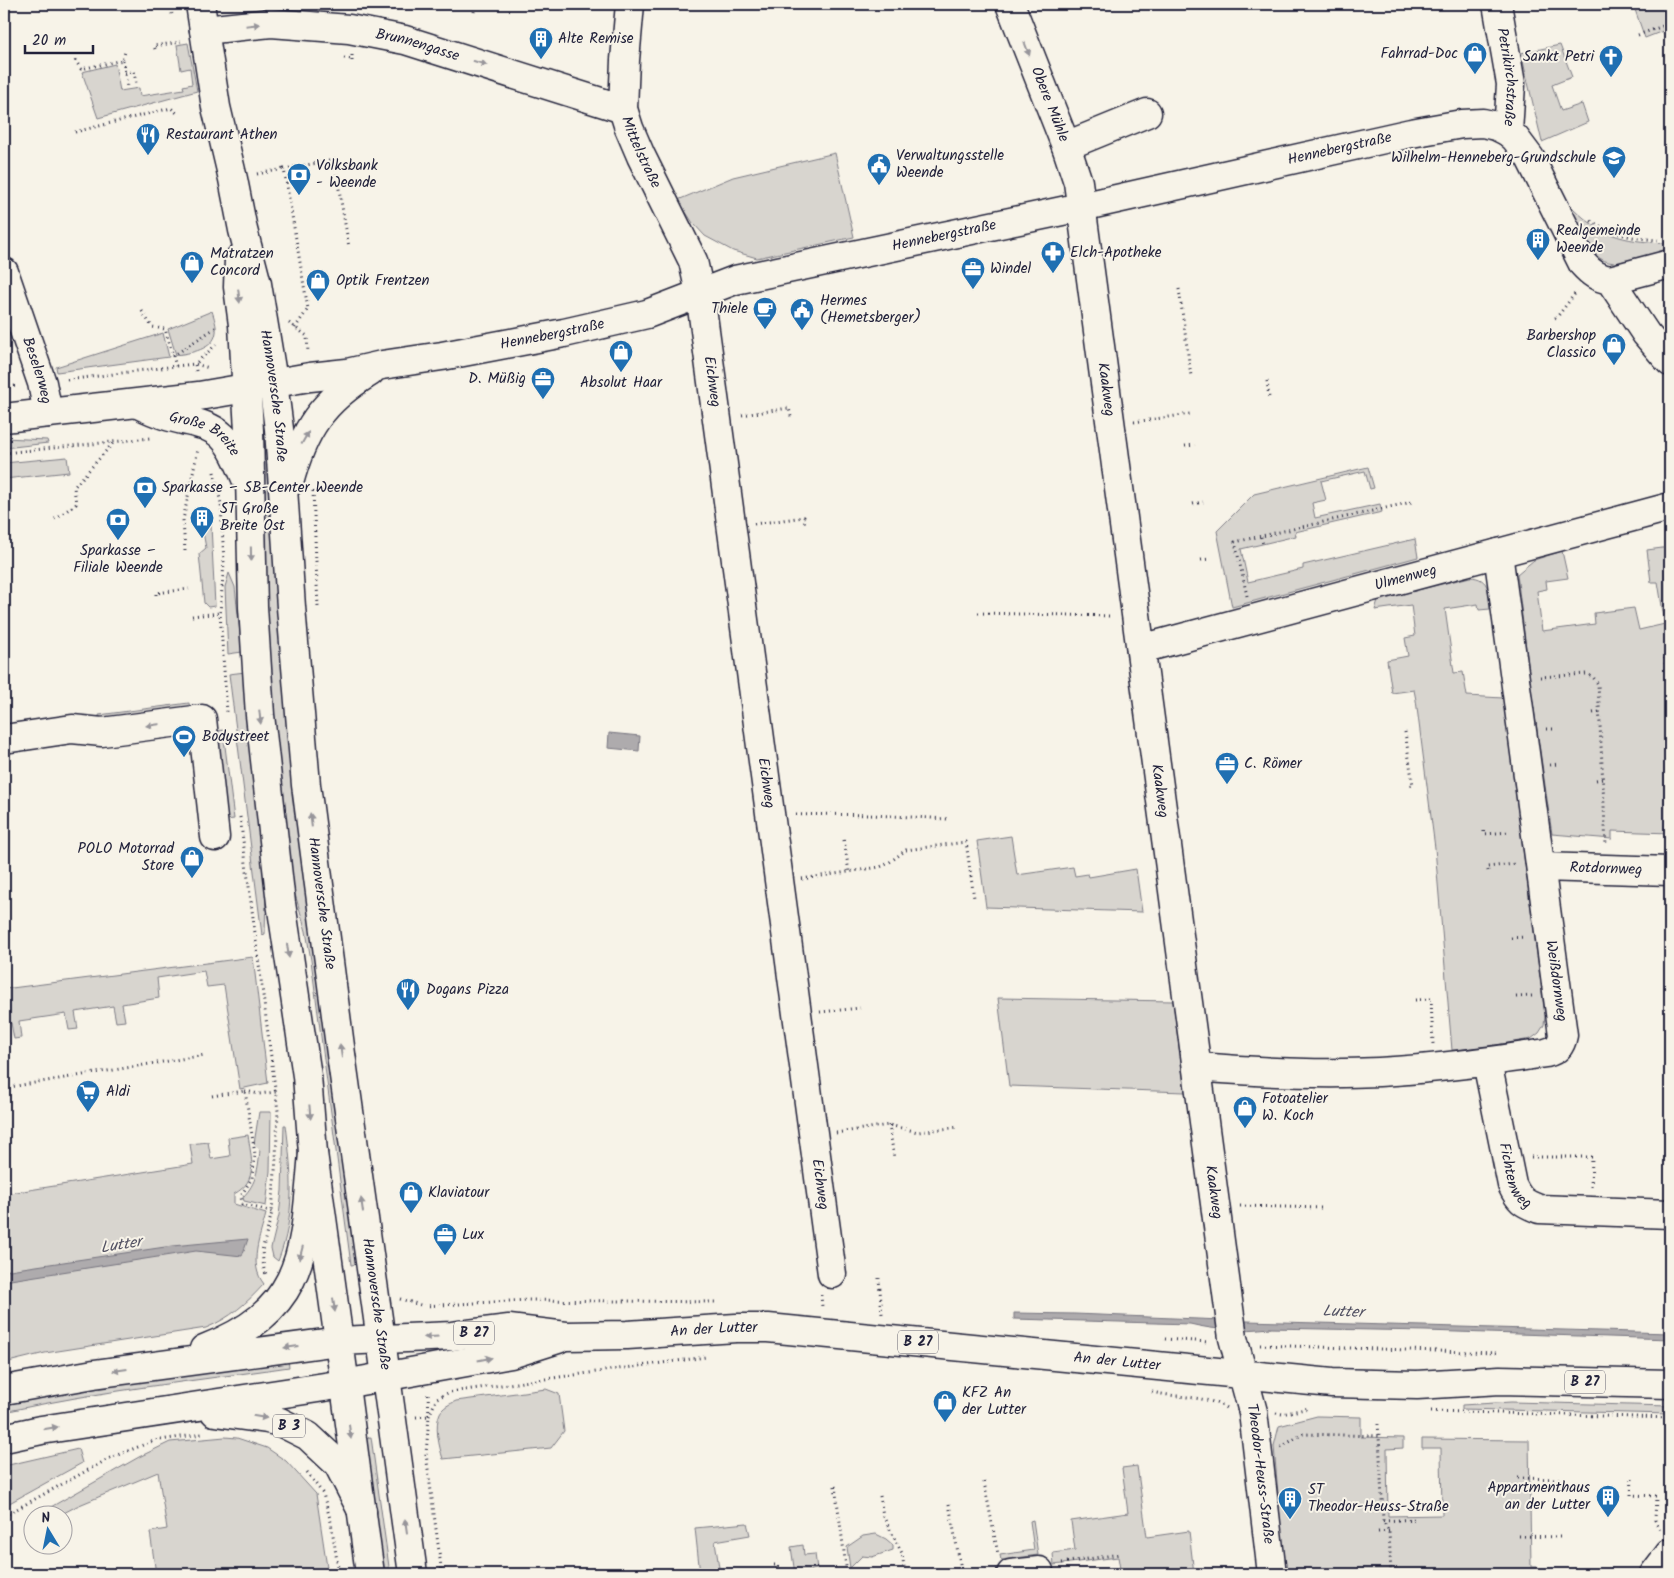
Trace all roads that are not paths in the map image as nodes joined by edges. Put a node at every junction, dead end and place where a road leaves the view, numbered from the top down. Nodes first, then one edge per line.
1 (630, 4) edge
2 (1010, 4) edge
3 (1497, 4) edge
4 (202, 17) edge
5 (623, 109) junction
6 (1148, 113) dead end
7 (1508, 132) junction
8 (1066, 146) junction
9 (1082, 206) junction
10 (1666, 252) edge
11 (4, 272) edge
12 (1601, 277) junction
13 (700, 293) junction
14 (1670, 362) edge
15 (382, 365) junction
16 (259, 381) junction
17 (137, 403) junction
18 (48, 412) junction
19 (4, 418) edge
20 (250, 488) junction
21 (284, 500) junction
22 (1670, 507) edge
23 (1498, 553) junction
24 (1141, 649) junction
25 (4, 739) edge
26 (215, 837) dead end
27 (1541, 867) junction
28 (1670, 870) edge
29 (1488, 1062) junction
30 (1197, 1067) junction
31 (313, 1153) junction
32 (1670, 1214) edge
33 (832, 1274) dead end
34 (566, 1336) junction
35 (382, 1340) junction
36 (339, 1341) junction
37 (168, 1363) junction
38 (1243, 1375) junction
39 (386, 1377) junction
40 (344, 1384) junction
41 (1670, 1384) edge
42 (4, 1390) edge
43 (176, 1409) junction
44 (4, 1438) edge
45 (362, 1511) junction
46 (1670, 1553) edge
47 (1005, 1567) edge
48 (1050, 1568) edge
49 (370, 1574) edge
50 (413, 1574) edge
51 (1272, 1574) edge
52 (1654, 1574) edge

1 - 5 main road, Mittelstraße
2 -> 8 main road, Obere Mühle
3 - 7 main road, Petrikirchstraße
4 -> 5 main road, Brunnengasse
4 - 16 main road, Hannoversche Straße
5 - 13 main road, Mittelstraße
6 - 8 main road
7 - 9 main road, Hennebergstraße
7 - 12 main road, Petrikirchstraße
8 - 9 main road, Obere Mühle
9 - 13 main road, Hennebergstraße
9 - 24 main road, Kaakweg
10 - 12 main road
11 - 18 main road, Beselerweg
12 - 14 main road, Petrikirchstraße
13 - 15 main road, Hennebergstraße
13 - 33 main road, Eichweg
15 - 16 main road, Hennebergstraße
21 -> 15 main road
16 - 17 main road, Große Breite
16 - 20 main road, Hannoversche Straße
16 - 21 main road, Hannoversche Straße
17 - 18 main road, Große Breite
17 - 20 main road, Große Breite
18 - 19 main road, Große Breite
20 -> 31 main road, Hannoversche Straße
35 -> 21 main road, Hannoversche Straße
22 - 23 main road, Ulmenweg
23 - 24 main road, Ulmenweg
23 - 27 main road, Weißdornweg
24 - 30 main road, Kaakweg
26 -> 25 main road
27 - 28 main road, Rotdornweg
27 - 29 main road, Weißdornweg
29 - 30 main road, Weißdornweg
29 - 32 main road, Fichtenweg
30 - 38 main road, Kaakweg
31 -> 36 main road, Hannoversche Straße
31 -> 37 main road
34 -> 35 main road, An der Lutter / B 27
34 - 38 main road, An der Lutter / B 27
39 -> 34 main road, An der Lutter / B 27
35 - 36 main road, An der Lutter
35 - 39 main road, Hannoversche Straße
36 -> 37 main road, An der Lutter
36 - 40 main road, Hannoversche Straße
37 -> 42 main road
38 - 41 main road, An der Lutter / B 27
38 - 51 main road, Theodor-Heuss-Straße
39 - 40 main road, An der Lutter / B 27
50 -> 39 main road, Hannoversche Straße
40 - 43 main road, B 27
40 -> 45 main road, Hannoversche Straße / B 3
44 -> 43 main road, B 3
43 -> 45 main road, B 3
45 - 49 main road, Hannoversche Straße / B 3
46 - 52 main road
47 - 48 main road

